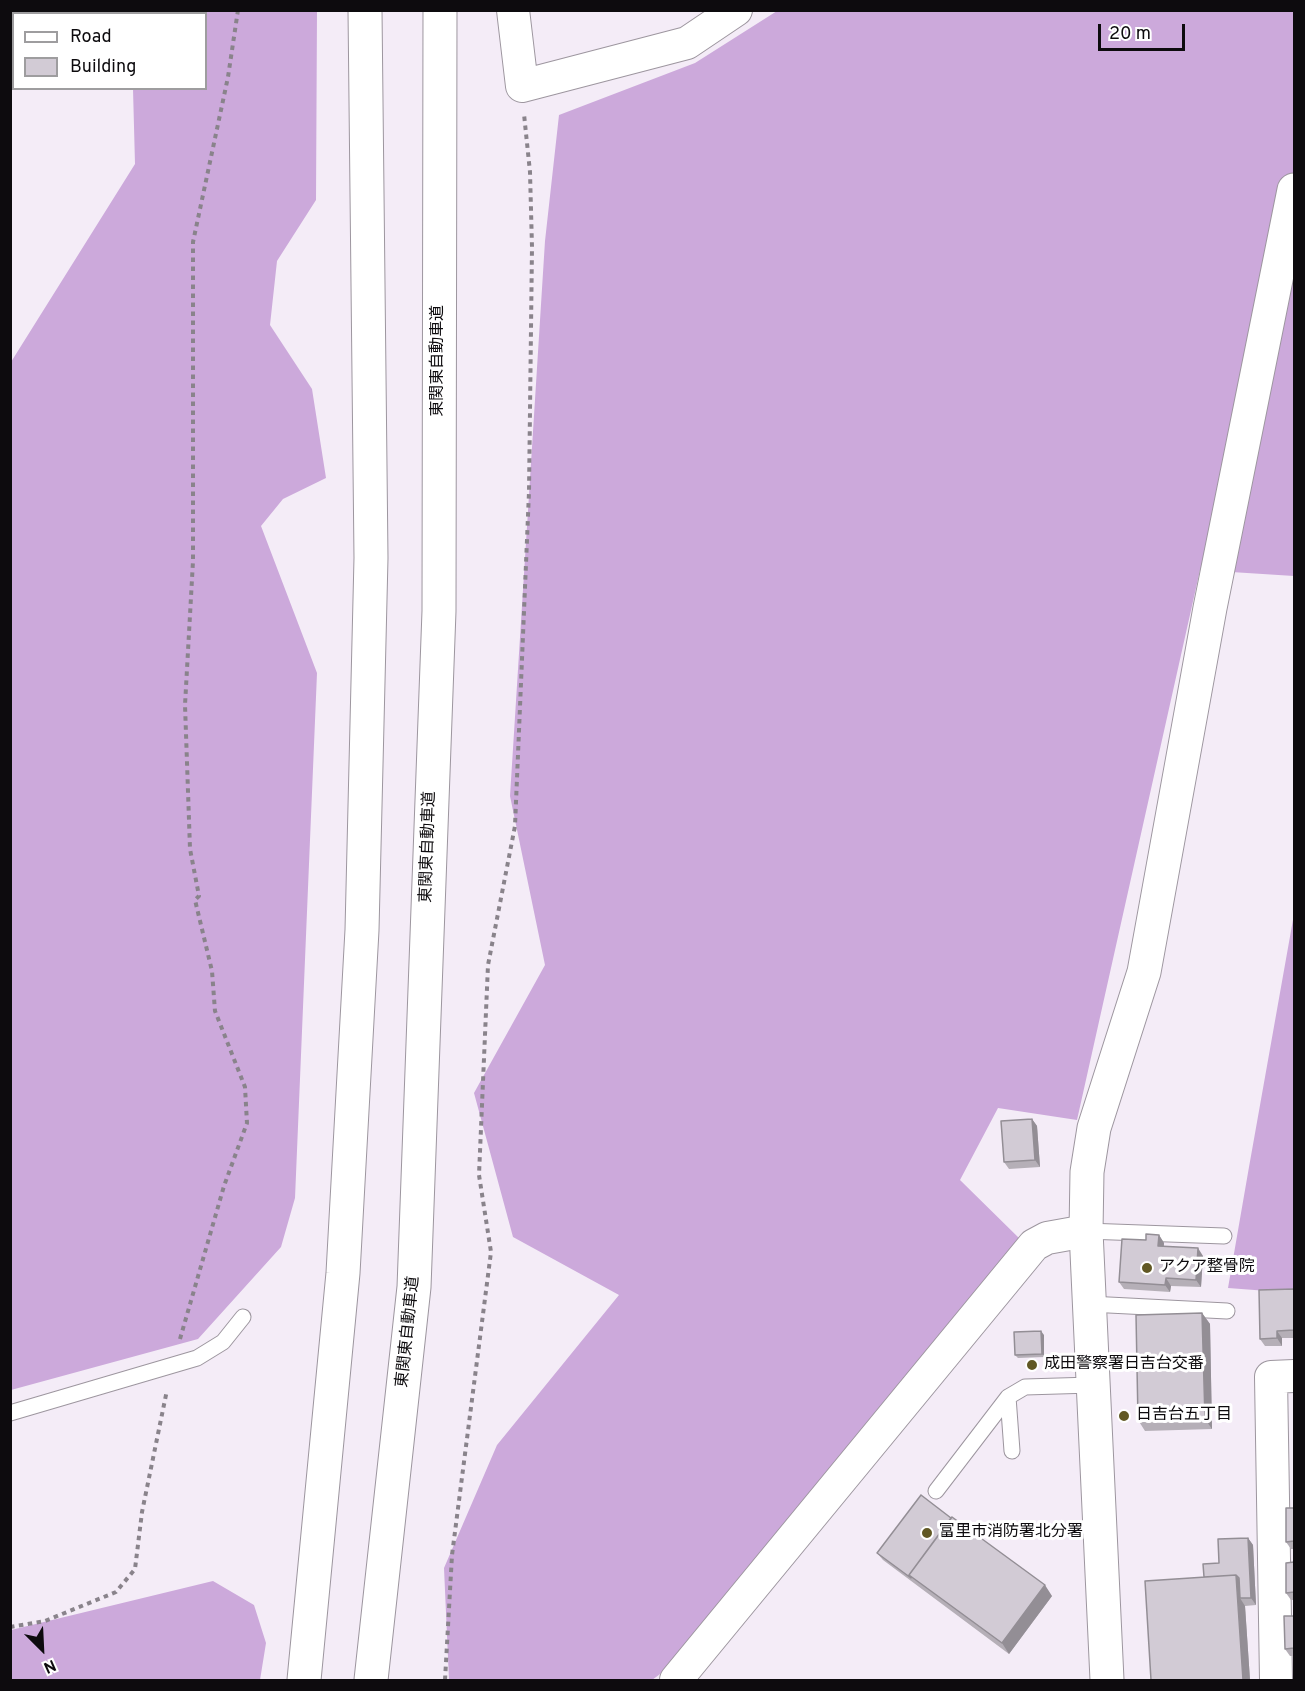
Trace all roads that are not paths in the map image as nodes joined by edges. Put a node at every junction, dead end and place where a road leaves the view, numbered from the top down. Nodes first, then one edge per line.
1 (365, 10) edge
2 (440, 10) edge
3 (513, 10) edge
4 (736, 10) edge
5 (1294, 190) edge
6 (1086, 1231) junction
7 (1224, 1236) dead end
8 (1089, 1304) junction
9 (1227, 1311) dead end
10 (243, 1317) dead end
11 (1294, 1376) edge
12 (1092, 1385) junction
13 (1008, 1397) junction
14 (10, 1413) edge
15 (1012, 1451) dead end
16 (936, 1491) dead end
17 (304, 1680) edge
18 (371, 1680) edge
19 (676, 1680) edge
20 (1107, 1680) edge
21 (1276, 1680) edge

1 - 17 main road
2 - 18 main road, 東関東自動車道
3 - 4 street
5 - 6 main road
6 - 7 lane
6 - 8 main road
6 - 19 street
8 - 9 lane
8 - 12 main road
10 - 14 lane
11 - 21 street
12 - 13 lane
12 - 20 main road
13 - 15 lane
13 - 16 lane

